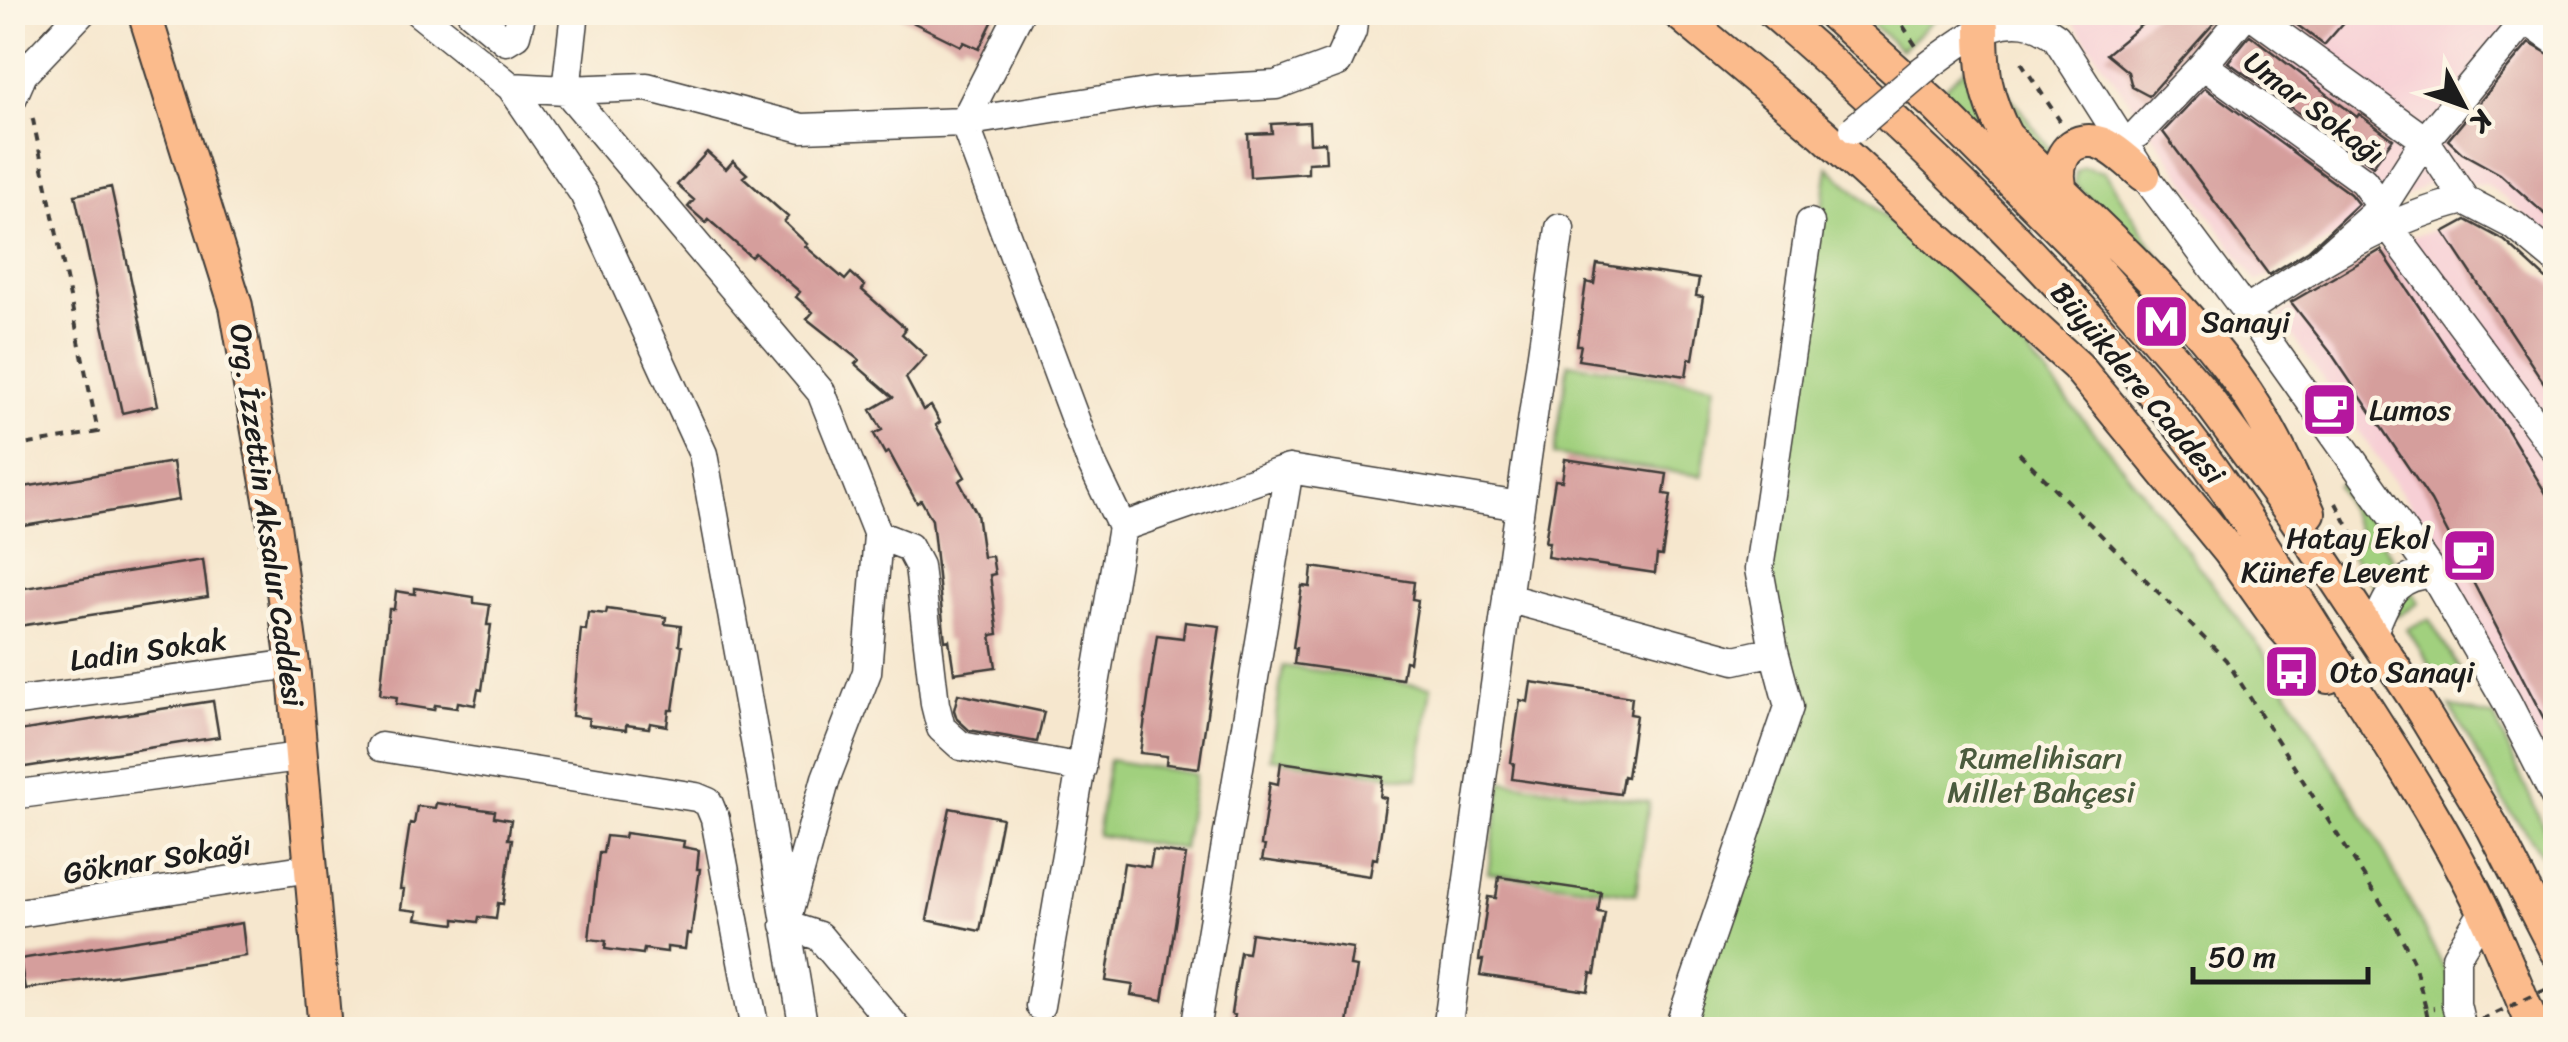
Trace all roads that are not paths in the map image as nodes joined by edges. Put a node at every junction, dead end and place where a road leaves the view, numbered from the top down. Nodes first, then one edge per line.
1 (82, 12) edge
2 (144, 12) edge
3 (418, 12) edge
4 (471, 12) edge
5 (522, 12) edge
6 (575, 12) edge
7 (1020, 12) edge
8 (1354, 12) edge
9 (1677, 12) edge
10 (1774, 12) edge
11 (1830, 12) edge
12 (2053, 12) edge
13 (2248, 12) edge
14 (2529, 16) edge
15 (1978, 17) edge
16 (452, 23) edge
17 (2556, 41) edge
18 (2203, 65) junction
19 (16, 86) edge
20 (511, 88) junction
21 (566, 90) junction
22 (964, 122) junction
23 (1838, 131) junction
24 (2138, 133) junction
25 (2426, 140) junction
26 (2144, 174) junction
27 (2063, 194) junction
28 (2465, 200) junction
29 (2386, 218) junction
30 (1810, 223) dead end
31 (1560, 228) dead end
32 (2556, 260) edge
33 (2256, 316) junction
34 (2555, 451) edge
35 (1289, 469) junction
36 (1520, 506) junction
37 (1122, 527) junction
38 (878, 535) junction
39 (2325, 565) junction
40 (2433, 574) junction
41 (1507, 598) junction
42 (2372, 634) junction
43 (1774, 650) junction
44 (292, 664) junction
45 (12, 702) edge
46 (2374, 721) junction
47 (381, 747) dead end
48 (299, 757) junction
49 (1082, 768) junction
50 (12, 795) edge
51 (2556, 799) edge
52 (310, 868) junction
53 (2484, 911) junction
54 (12, 914) edge
55 (785, 924) junction
56 (2556, 951) edge
57 (1040, 1006) dead end
58 (2466, 1018) edge
59 (325, 1030) edge
60 (755, 1030) edge
61 (804, 1030) edge
62 (898, 1030) edge
63 (1195, 1030) edge
64 (1446, 1030) edge
65 (1678, 1030) edge
66 (2535, 1030) edge

1 - 19 street
2 - 44 main road, Org. İzzettin Aksalur Caddesi
3 - 16 street
4 - 5 street
6 - 21 street
7 - 22 street
8 - 22 street
9 - 23 main road
10 - 46 main road, Büyükdere Caddesi
11 - 39 main road, Büyükdere Caddesi
12 - 24 street
13 - 18 street
13 - 25 street
14 - 17 street
14 - 25 street
15 - 23 street, bridge
15 - 26 street
15 - 27 main road
16 - 20 street
18 - 24 street
18 - 29 street, Umar Sokağı
20 - 21 street
20 - 55 street
21 - 22 street
21 - 38 street
22 - 37 street
23 - 46 main road
24 - 33 street
25 - 28 street
25 - 29 street
26 - 27 main road
26 - 33 street
27 - 39 main road
28 - 29 street
28 - 32 street
29 - 33 street
29 - 34 street, Umar Sokağı
30 - 43 street
31 - 36 street
33 - 40 street
35 - 36 street
35 - 37 street
35 - 63 street
36 - 41 street
37 - 49 street
38 - 49 street
38 - 55 street
39 - 42 main road, Büyükdere Caddesi
40 - 42 street
40 - 51 street
41 - 43 street
41 - 64 street
42 - 56 main road, Büyükdere Caddesi
43 - 65 street
44 - 45 street, Ladin Sokak
44 - 48 main road, Org. İzzettin Aksalur Caddesi
46 - 53 main road, Büyükdere Caddesi
47 - 60 street
48 - 50 street
48 - 52 main road, Org. İzzettin Aksalur Caddesi
49 - 57 street
52 - 54 street, Göknar Sokağı
52 - 59 main road, Org. İzzettin Aksalur Caddesi
53 - 58 street
53 - 66 main road, Büyükdere Caddesi
55 - 61 street
55 - 62 street

